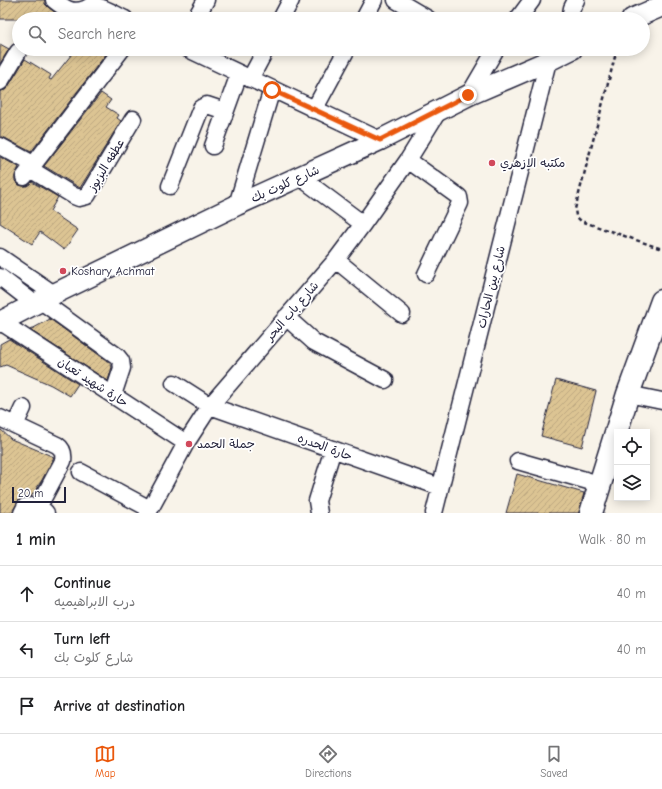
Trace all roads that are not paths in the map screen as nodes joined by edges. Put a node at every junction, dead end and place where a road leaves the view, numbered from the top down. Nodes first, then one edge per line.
1 (54, 0) edge
2 (206, 0) edge
3 (291, 0) edge
4 (374, 0) edge
5 (396, 0) edge
6 (532, 0) edge
7 (576, 0) edge
8 (87, 4) edge
9 (662, 6) edge
10 (110, 12) edge
11 (199, 12) edge
12 (285, 12) edge
13 (368, 12) edge
14 (416, 12) edge
15 (523, 12) edge
16 (571, 12) edge
17 (648, 12) edge
18 (16, 56) edge
19 (117, 56) edge
20 (203, 56) edge
21 (261, 56) edge
22 (343, 56) edge
23 (487, 56) edge
24 (558, 56) edge
25 (548, 61) junction
26 (245, 76) junction
27 (0, 82) edge
28 (272, 90) junction
29 (468, 95) junction
30 (314, 110) junction
31 (439, 110) junction
32 (225, 112) junction
33 (133, 119) dead end
34 (380, 140) junction
35 (0, 146) edge
36 (213, 146) dead end
37 (408, 160) junction
38 (29, 170) junction
39 (300, 177) junction
40 (170, 186) dead end
41 (237, 205) junction
42 (363, 224) junction
43 (0, 257) edge
44 (336, 260) junction
45 (426, 274) dead end
46 (0, 277) edge
47 (43, 300) junction
48 (662, 302) edge
49 (402, 314) dead end
50 (286, 317) junction
51 (0, 322) edge
52 (385, 380) dead end
53 (174, 383) dead end
54 (628, 394) junction
55 (112, 395) junction
56 (662, 401) edge
57 (210, 406) junction
58 (23, 408) dead end
59 (0, 418) edge
60 (15, 425) junction
61 (186, 443) junction
62 (333, 449) junction
63 (518, 461) dead end
64 (81, 472) dead end
65 (599, 484) junction
66 (440, 487) junction
67 (44, 511) edge
68 (149, 511) edge
69 (22, 513) edge
70 (319, 513) edge
71 (434, 513) edge
72 (591, 513) edge

1 - 8 street
2 - 11 street
3 - 12 street
4 - 13 street
5 - 14 street
6 - 15 street
7 - 16 street
8 - 10 street
9 - 17 street
18 - 27 street
19 - 38 street
20 - 26 street
21 - 26 street
22 - 30 street
23 - 29 street
24 - 25 street, شارع كلوت بك
25 - 29 street, شارع كلوت بك
25 - 66 street, شارع بين الحارات
26 - 28 street
26 - 32 street
28 - 30 street
28 - 41 street
29 - 31 street, شارع كلوت بك
30 - 34 street
31 - 34 street, شارع كلوت بك
31 - 37 street, شارع باب البحر
32 - 36 street
32 - 40 street
33 - 38 street, عطفه البزبوز
34 - 39 street, شارع كلوت بك
35 - 38 street
37 - 42 street, شارع باب البحر
37 - 45 street
39 - 41 street, شارع كلوت بك
39 - 42 street
41 - 47 street, شارع كلوت بك
42 - 44 street, شارع باب البحر
43 - 47 street
44 - 49 street
44 - 50 street, شارع باب البحر
46 - 47 street
47 - 51 street, شارع كلوت بك
47 - 55 street
48 - 54 main road
50 - 52 street
50 - 57 street, شارع باب البحر
51 - 55 street, حارة شهيد تعبان
53 - 57 street, حارة الحدره
54 - 56 street
54 - 65 main road
55 - 61 street, حارة شهيد تعبان
57 - 61 street, شارع باب البحر
57 - 62 street, حارة الحدره
58 - 60 street
59 - 60 street
60 - 67 street
61 - 68 street, شارع باب البحر
62 - 66 street, حارة الحدره
62 - 70 street
63 - 65 street
64 - 68 street
65 - 72 main road
66 - 71 street, شارع بين الحارات
67 - 69 street

